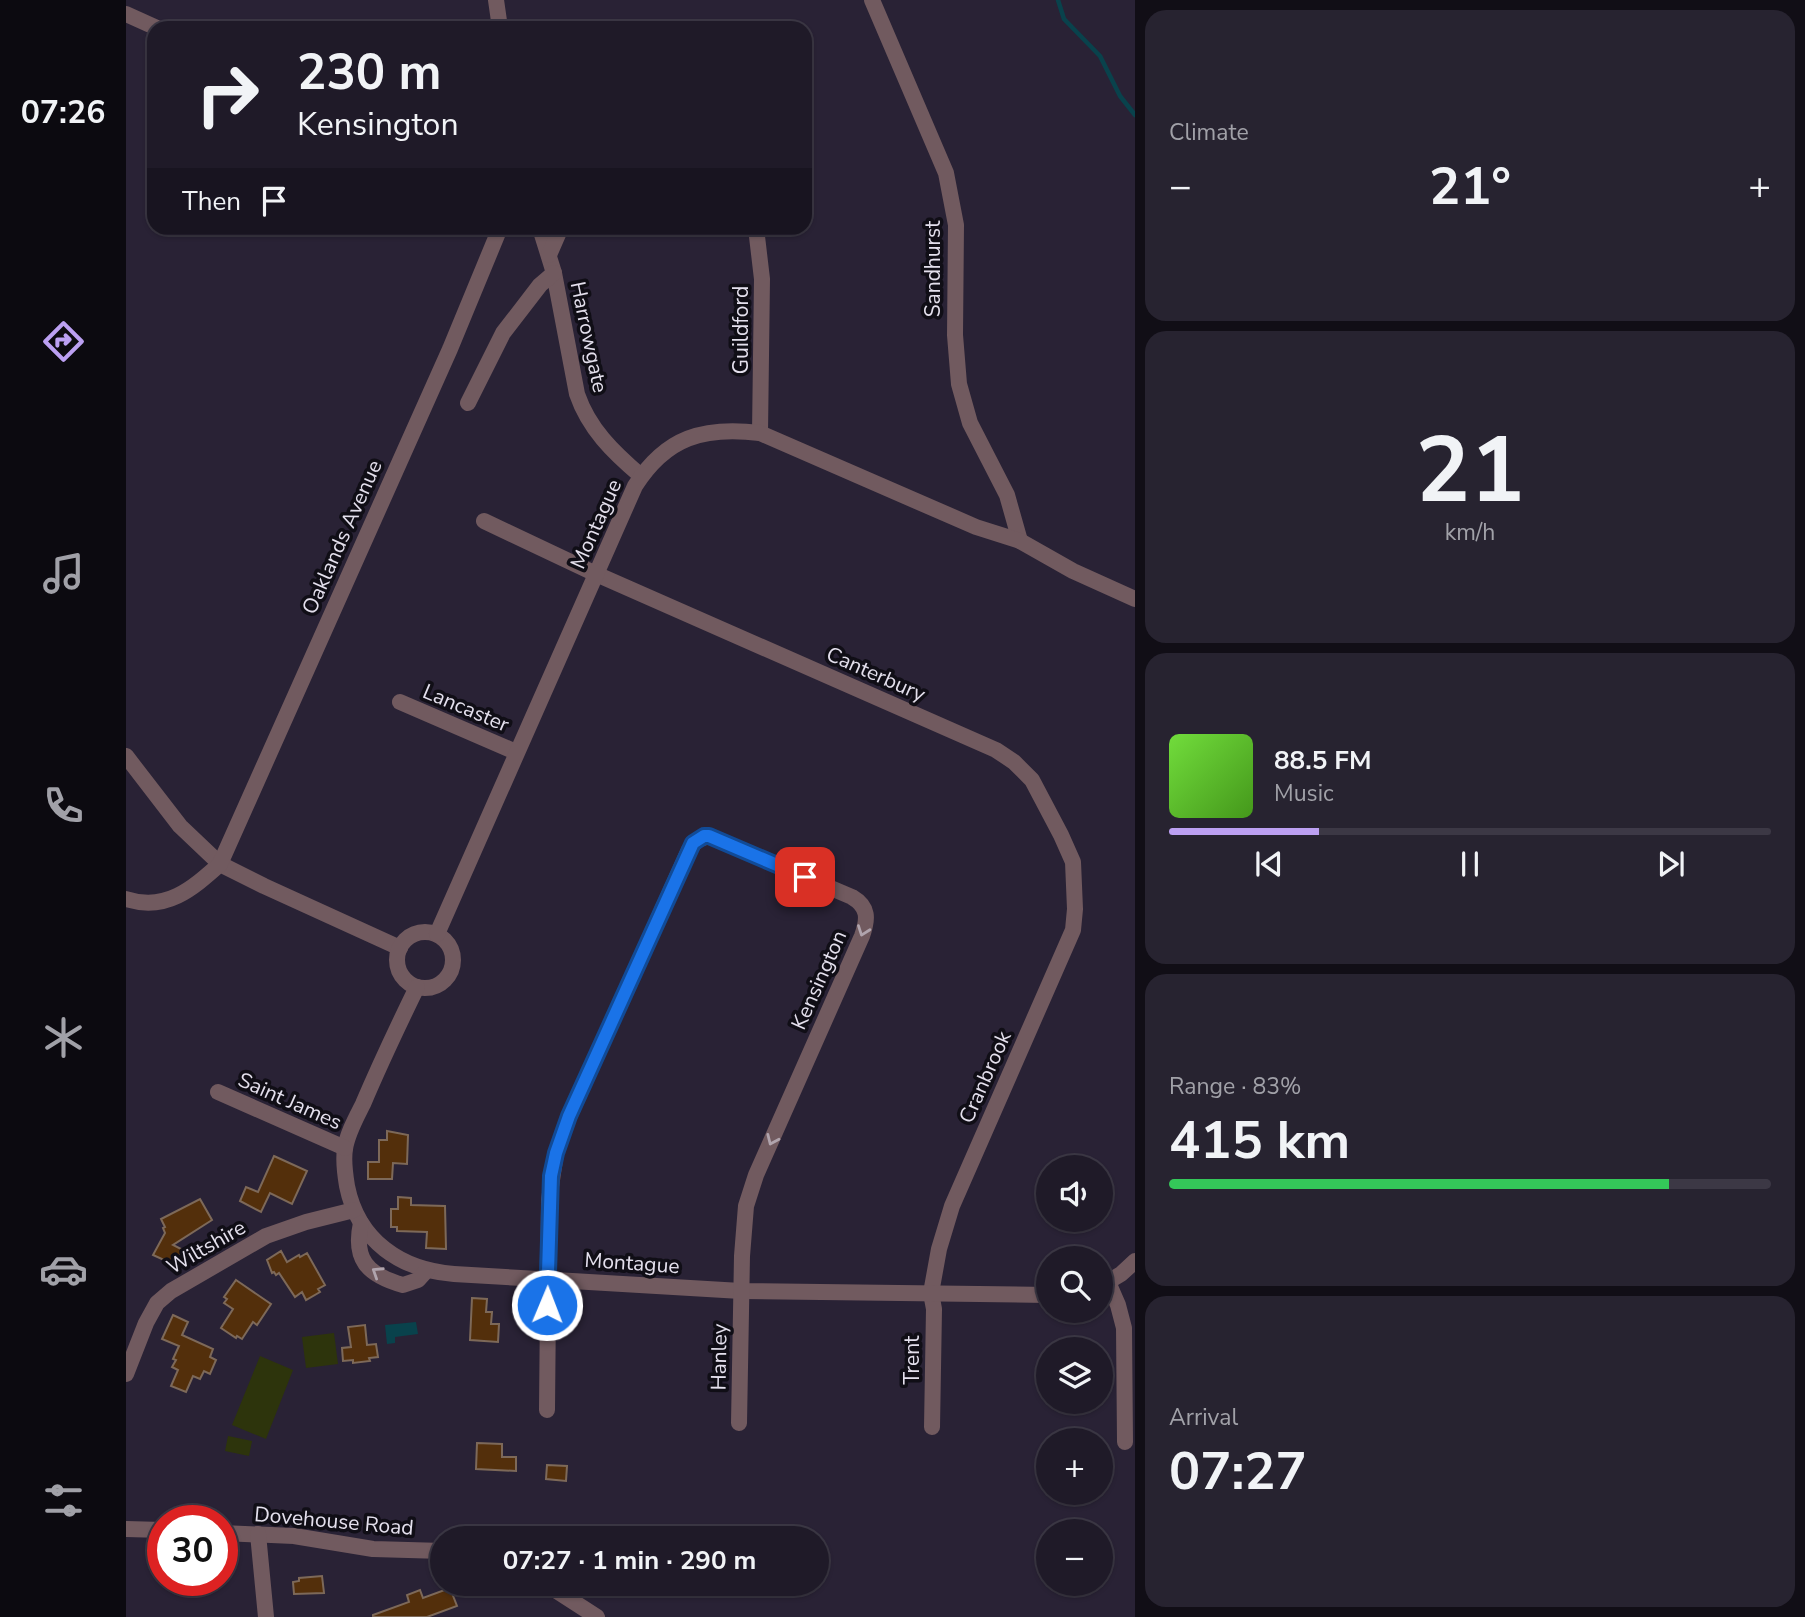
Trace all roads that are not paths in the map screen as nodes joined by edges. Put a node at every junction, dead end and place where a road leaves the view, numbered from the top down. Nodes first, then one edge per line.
1 (496, 0) edge
2 (872, 0) edge
3 (126, 14) edge
4 (499, 21) edge
5 (147, 23) edge
6 (497, 235) edge
7 (543, 235) edge
8 (558, 235) edge
9 (757, 235) edge
10 (550, 255) junction
11 (554, 272) junction
12 (468, 403) dead end
13 (760, 433) junction
14 (641, 476) junction
15 (484, 521) dead end
16 (1020, 541) junction
17 (596, 574) junction
18 (1135, 599) edge
19 (400, 702) dead end
20 (516, 752) junction
21 (126, 755) edge
22 (220, 864) junction
23 (1075, 879) joint
24 (126, 899) edge
25 (437, 934) junction
26 (400, 948) junction
27 (417, 987) junction
28 (218, 1092) dead end
29 (345, 1148) junction
30 (357, 1217) junction
31 (1135, 1261) edge
32 (427, 1270) junction
33 (1113, 1278) edge
34 (547, 1279) junction
35 (741, 1291) junction
36 (932, 1293) junction
37 (1036, 1296) edge
38 (1113, 1297) edge
39 (126, 1374) edge
40 (547, 1410) dead end
41 (739, 1423) dead end
42 (932, 1427) dead end
43 (1125, 1442) dead end
44 (126, 1529) edge
45 (147, 1530) edge
46 (238, 1533) edge
47 (258, 1534) junction
48 (430, 1550) edge
49 (565, 1596) edge
50 (266, 1617) edge
51 (597, 1617) edge

1 - 4 street
2 - 16 street, Sandhurst
3 - 5 street
6 - 22 street, Oaklands Avenue
7 - 10 street, Harrowgate
8 - 10 street
9 - 13 street, Guildford
10 - 11 street, Harrowgate
11 - 12 street
11 - 14 street, Harrowgate
13 - 14 street, Montague
13 - 16 street, Montague
14 - 17 street, Montague
15 - 17 street, Canterbury
16 - 18 street, Montague
17 - 20 street, Montague
17 - 23 street, Canterbury
19 - 20 street, Lancaster
20 - 25 street, Montague
21 - 22 street
22 - 24 street
22 - 26 street
23 - 36 street, Cranbrook
25 - 26 street
25 - 27 street
26 - 27 street
27 - 29 street, Montague
28 - 29 street, Saint James
29 - 30 street, Montague
30 - 32 street, Montague
32 -> 30 street
30 - 39 street, Wiltshire
31 - 33 street
32 - 34 street, Montague
34 - 35 street, Montague
34 -> 35 street, Kensington
34 - 40 street
35 - 36 street, Montague
35 - 41 street, Hanley
36 - 37 street, Montague
36 - 42 street, Trent
38 - 43 street
44 - 45 street
46 - 47 street, Dovehouse Road
47 - 48 street, Dovehouse Road
47 - 50 street
49 - 51 street

